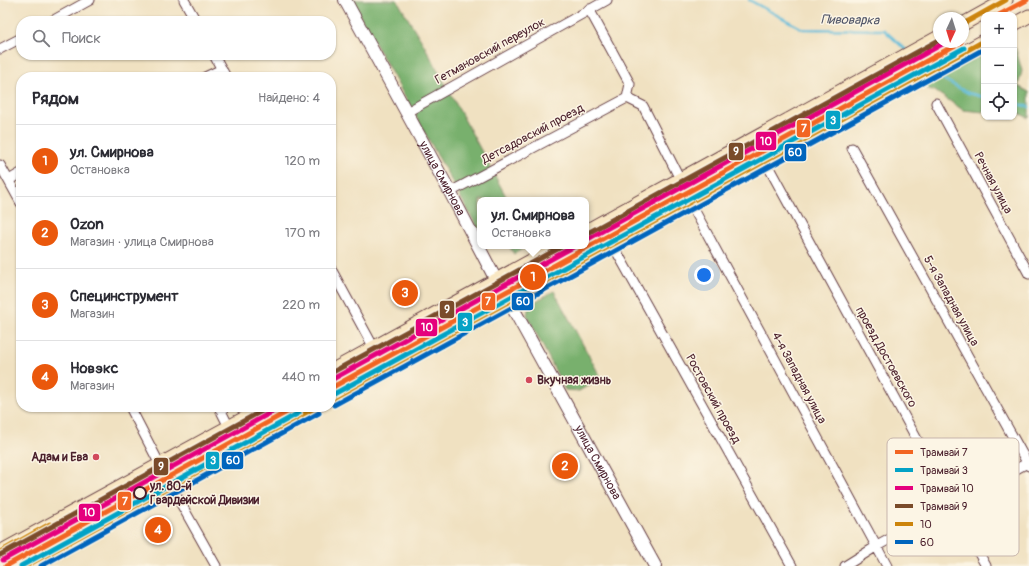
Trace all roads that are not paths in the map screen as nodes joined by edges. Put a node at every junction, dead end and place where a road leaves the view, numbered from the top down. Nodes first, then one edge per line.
1 (90, 0) edge
2 (184, 0) edge
3 (345, 0) edge
4 (607, 0) edge
5 (1006, 0) edge
6 (589, 10) junction
7 (61, 16) edge
8 (193, 16) edge
9 (1029, 16) edge
10 (969, 21) edge
11 (1017, 22) edge
12 (16, 41) edge
13 (933, 41) edge
14 (981, 43) edge
15 (0, 49) edge
16 (217, 60) edge
17 (223, 72) edge
18 (628, 98) junction
19 (936, 103) dead end
20 (406, 112) junction
21 (852, 148) dead end
22 (765, 161) junction
23 (0, 165) edge
24 (16, 176) edge
25 (680, 179) junction
26 (9, 180) junction
27 (450, 192) junction
28 (16, 193) edge
29 (690, 202) junction
30 (589, 229) edge
31 (477, 244) edge
32 (612, 244) junction
33 (480, 249) edge
34 (553, 249) edge
35 (1029, 274) edge
36 (336, 278) edge
37 (496, 280) junction
38 (509, 301) junction
39 (374, 348) junction
40 (336, 368) edge
41 (336, 396) edge
42 (133, 412) edge
43 (222, 412) edge
44 (256, 412) edge
45 (307, 412) edge
46 (229, 426) junction
47 (916, 438) edge
48 (1014, 438) edge
49 (1019, 448) edge
50 (160, 464) junction
51 (1028, 464) edge
52 (1019, 469) edge
53 (172, 486) junction
54 (887, 540) edge
55 (877, 546) junction
56 (0, 552) edge
57 (981, 556) edge
58 (26, 566) edge
59 (216, 566) edge
60 (655, 566) edge
61 (792, 566) edge
62 (844, 566) edge
63 (888, 566) edge
64 (986, 566) edge

1 - 7 street
2 - 8 street
3 - 20 street, улица Смирнова
4 - 6 street, Гетмановский переулок
5 - 10 main road
6 - 18 street
6 - 20 street, Гетмановский переулок
9 - 11 main road
12 - 15 street
13 - 25 main road
14 - 22 main road
16 - 17 street
18 - 25 street
18 - 27 street, Детсадовский проезд
19 - 35 street, Речная улица
20 - 27 street, улица Смирнова
21 - 48 street, 5-я Западная улица
22 - 29 main road
22 - 47 street, проезд Достоевского
23 - 26 street
24 - 26 street
25 - 30 main road
26 - 28 street
27 - 31 street, улица Смирнова
29 - 32 main road
29 - 55 street, 4-я Западная улица
32 - 38 main road
32 - 61 street, Ростовский проезд
33 - 37 street, улица Смирнова
34 - 37 main road
36 - 39 street
37 - 38 street, улица Смирнова
37 - 39 main road
38 - 41 main road
38 - 60 street, улица Смирнова
39 - 40 main road
42 - 50 street
43 - 46 street
44 - 46 main road
45 - 53 main road
46 - 50 main road
49 - 51 street, 5-я Западная улица
50 - 53 street
50 - 56 main road
51 - 52 street
53 - 58 main road
53 - 59 street
54 - 55 street
55 - 62 street
55 - 63 street, 4-я Западная улица
57 - 64 street, проезд Достоевского

